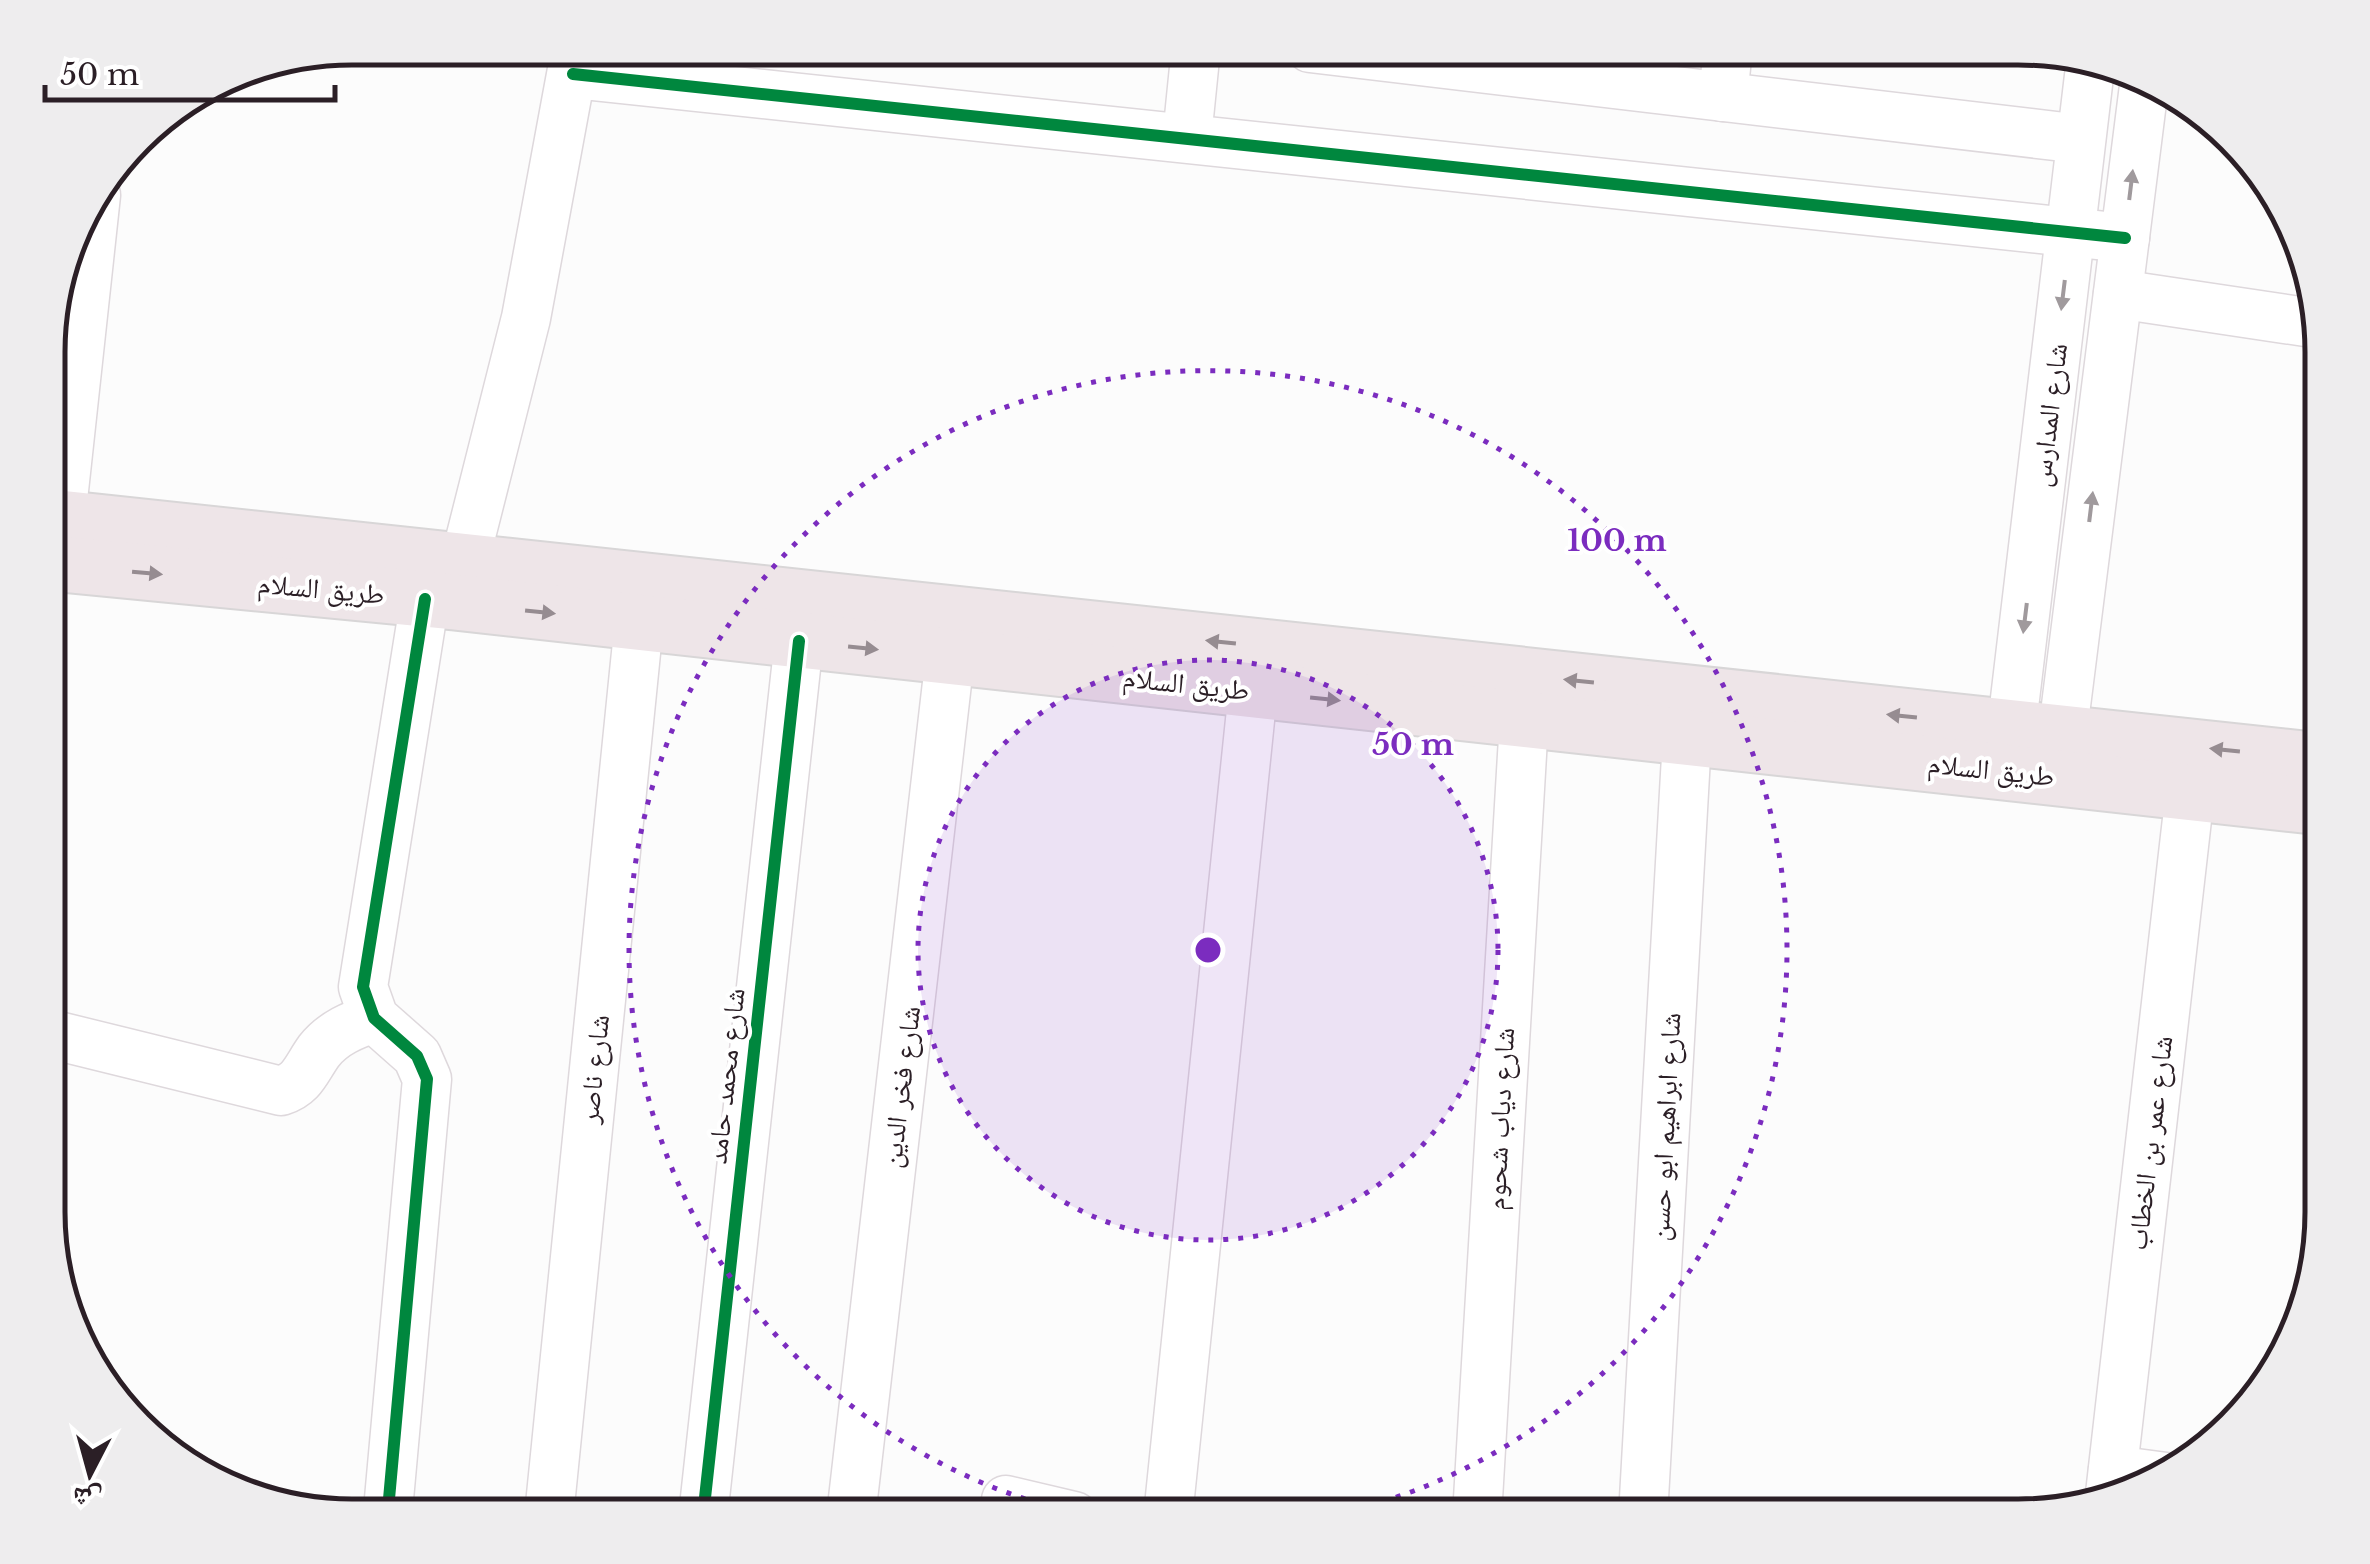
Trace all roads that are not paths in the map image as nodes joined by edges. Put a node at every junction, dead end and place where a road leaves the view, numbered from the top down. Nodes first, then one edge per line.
1 (573, 65) edge
2 (636, 65) edge
3 (1194, 65) edge
4 (1457, 65) edge
5 (1727, 65) edge
6 (2089, 74) edge
7 (2143, 94) edge
8 (1724, 96) junction
9 (1187, 137) junction
10 (2081, 139) junction
11 (2071, 228) junction
12 (91, 233) edge
13 (2125, 238) junction
14 (2118, 294) junction
15 (2302, 321) edge
16 (65, 444) edge
17 (65, 535) edge
18 (448, 587) junction
19 (640, 623) junction
20 (798, 641) junction
21 (950, 657) junction
22 (1253, 691) junction
23 (1524, 722) junction
24 (1687, 739) junction
25 (2034, 752) junction
26 (2304, 760) edge
27 (2190, 793) junction
28 (2304, 805) edge
29 (374, 1018) junction
30 (65, 1038) edge
31 (2111, 1482) edge
32 (1478, 1498) edge
33 (1644, 1498) edge
34 (388, 1499) edge
35 (551, 1499) edge
36 (704, 1499) edge
37 (854, 1499) edge
38 (1170, 1499) edge

1 - 18 street
2 - 9 street
3 - 9 street
4 - 8 street
5 - 8 street
6 - 10 street, شارع المدارس
13 -> 7 street, شارع المدارس
8 - 10 street
9 - 11 street
10 - 11 street, شارع المدارس
11 - 13 street
11 -> 25 street, شارع المدارس
12 - 16 street
13 - 14 street, شارع المدارس
14 - 15 street
25 -> 14 street, شارع المدارس
17 - 18 main road, طريق السلام
18 -> 19 main road, طريق السلام
25 -> 18 main road, طريق السلام
18 - 29 street
19 - 20 main road, طريق السلام
19 - 35 street, شارع ناصر
20 -> 21 main road, طريق السلام
20 - 36 street, شارع محمد حامد
21 - 22 main road, طريق السلام
21 - 37 street, شارع فخر الدين
22 -> 23 main road, طريق السلام
22 - 38 street
23 - 24 main road, طريق السلام
23 - 32 street, شارع دياب شحوم
24 - 25 main road, طريق السلام
24 - 33 street, شارع ابراهيم ابو حسن
26 -> 25 main road, طريق السلام
25 - 27 main road, طريق السلام
27 - 28 main road, طريق السلام
27 - 31 street, شارع عمر بن الخطاب
29 - 30 street
29 - 34 street

